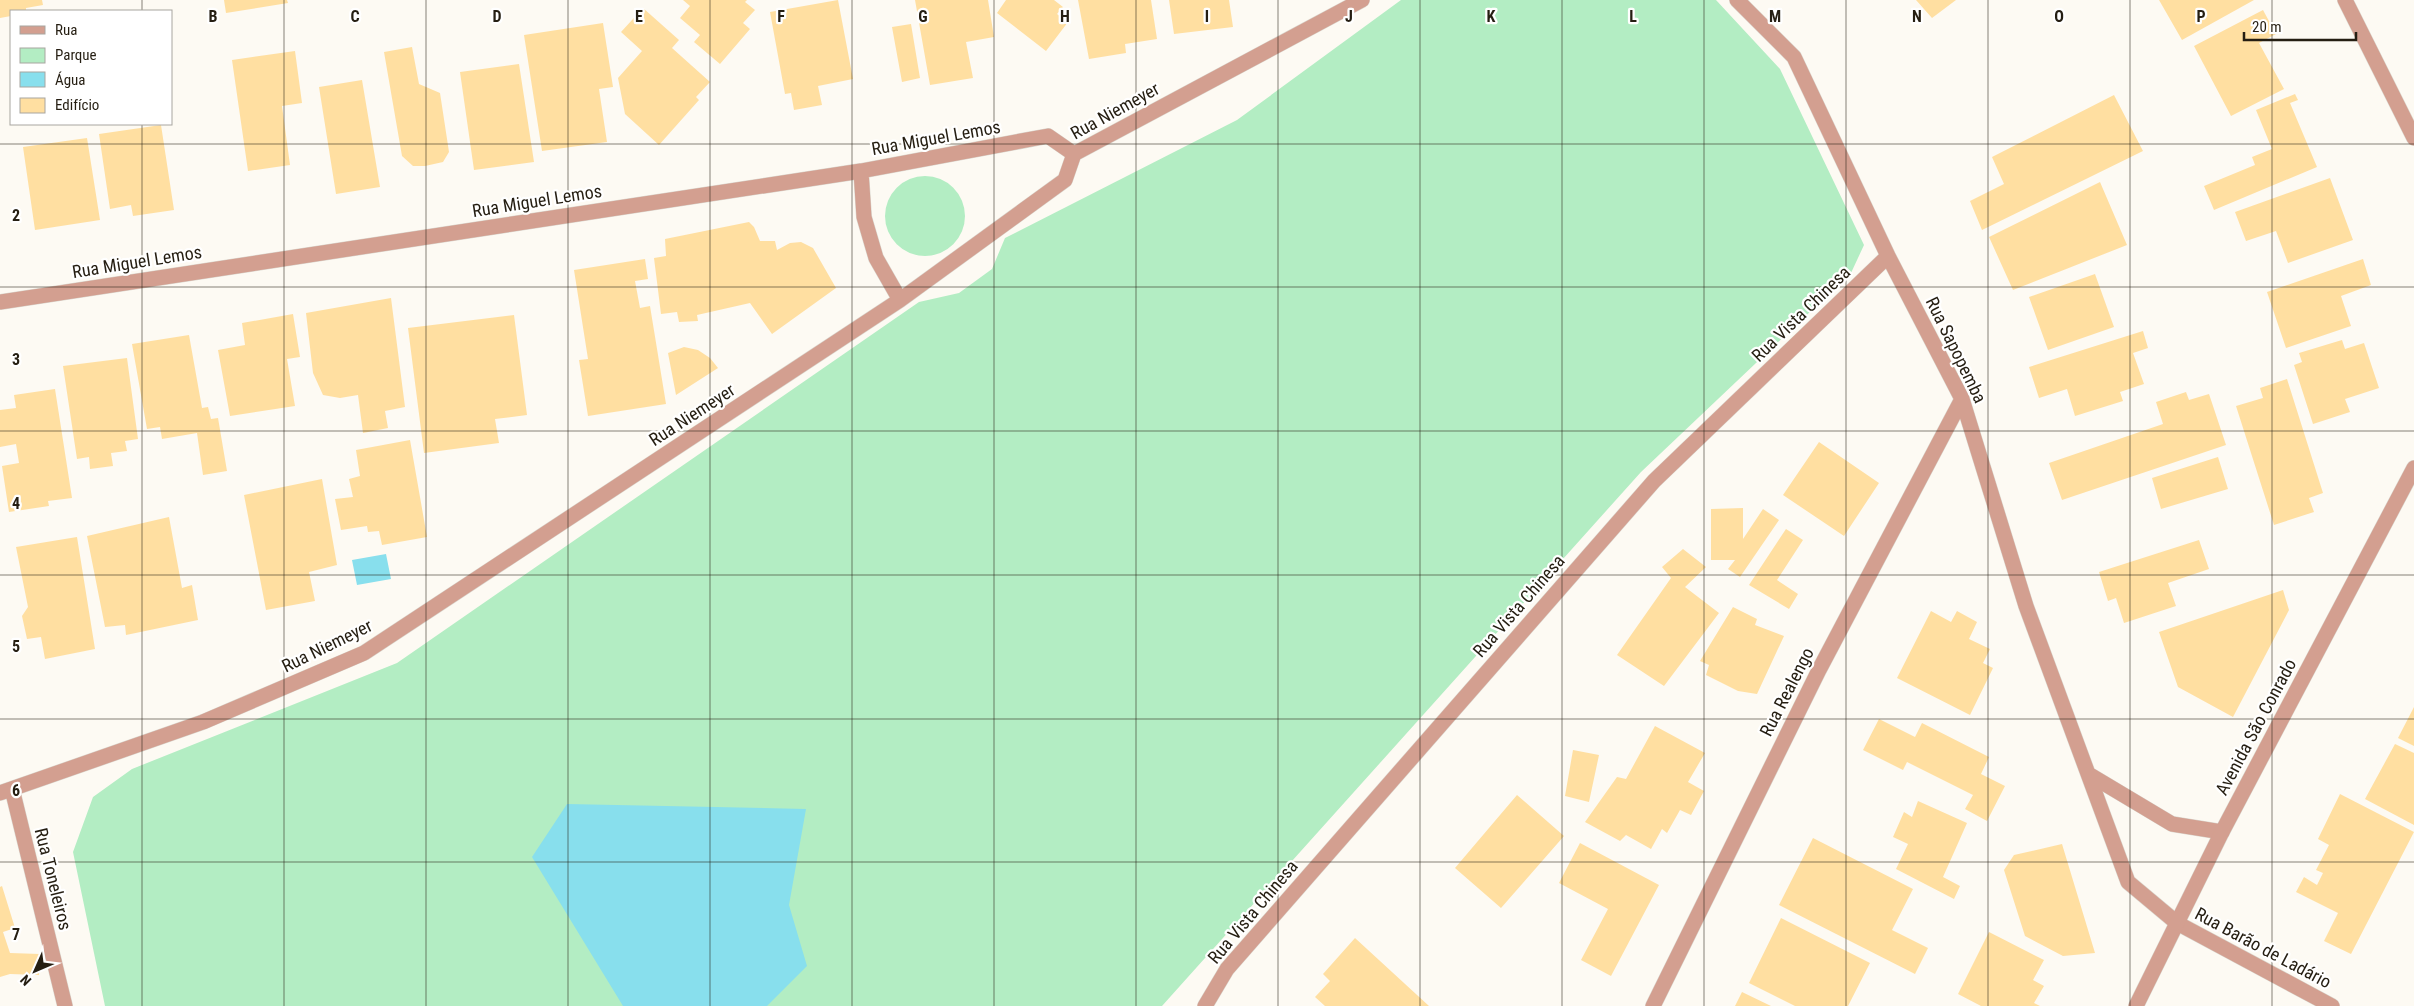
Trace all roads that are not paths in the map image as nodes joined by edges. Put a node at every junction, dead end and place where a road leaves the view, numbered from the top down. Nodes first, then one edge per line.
1 (1362, 0) edge
2 (1737, 0) edge
3 (2345, 0) edge
4 (2414, 138) edge
5 (1074, 154) junction
6 (861, 171) junction
7 (1888, 256) junction
8 (900, 300) junction
9 (0, 302) edge
10 (1962, 399) junction
11 (2414, 468) edge
12 (2090, 775) junction
13 (6, 791) edge
14 (2222, 832) junction
15 (2177, 923) junction
16 (65, 1006) edge
17 (1205, 1006) edge
18 (1654, 1006) edge
19 (2136, 1006) edge
20 (2332, 1006) edge

1 - 5 street, Rua Niemeyer
2 - 7 street, Rua Sapopemba
3 - 4 street
5 - 6 street, Rua Miguel Lemos
5 - 8 street, Rua Niemeyer
6 - 8 street
6 - 9 street, Rua Miguel Lemos
7 - 10 street, Rua Sapopemba
7 - 17 street, Rua Vista Chinesa
8 - 13 street, Rua Niemeyer
10 - 12 street, Rua Sapopemba
10 - 18 street, Rua Realengo
11 - 14 street, Avenida São Conrado
12 - 14 street
12 - 15 street, Rua Sapopemba
13 - 16 street, Rua Toneleiros
14 - 15 street, Avenida São Conrado
15 - 19 street, Avenida São Conrado
15 - 20 street, Rua Barão de Ladário

